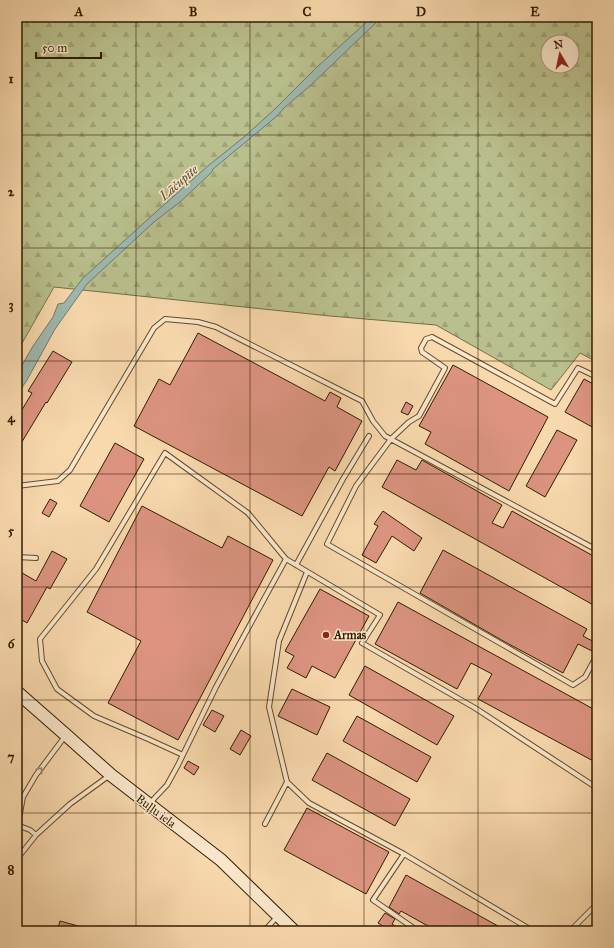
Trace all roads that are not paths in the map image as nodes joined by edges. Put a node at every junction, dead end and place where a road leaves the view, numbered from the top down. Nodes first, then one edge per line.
1 (597, 378) edge
2 (369, 436) dead end
3 (391, 439) junction
4 (17, 486) edge
5 (597, 550) edge
6 (17, 557) edge
7 (36, 558) dead end
8 (286, 559) junction
9 (296, 565) junction
10 (307, 572) junction
11 (597, 655) edge
12 (17, 692) edge
13 (66, 735) junction
14 (183, 755) junction
15 (111, 775) junction
16 (287, 782) junction
17 (597, 788) edge
18 (17, 798) edge
19 (23, 798) junction
20 (148, 805) junction
21 (17, 824) edge
22 (265, 824) dead end
23 (36, 835) junction
24 (404, 854) junction
25 (17, 859) edge
26 (597, 904) edge
27 (278, 916) junction
28 (264, 931) edge
29 (294, 931) edge
30 (418, 931) edge
31 (533, 931) edge
32 (570, 931) edge

1 - 3 lane
2 - 9 lane
3 - 4 lane
3 - 5 lane
3 - 11 lane
6 - 7 lane
8 - 9 lane
8 - 14 lane
8 - 14 lane
9 - 10 lane
10 - 16 lane
10 - 17 lane
12 - 13 street, Buļļu iela
13 - 15 street, Buļļu iela
19 -> 13 lane
14 - 20 lane
15 - 20 street, Buļļu iela
15 - 23 lane
16 - 22 lane
16 - 24 lane
18 - 19 lane
19 - 21 lane
20 - 27 street, Buļļu iela
21 - 23 lane
23 - 25 lane
24 - 30 lane
24 - 31 lane
26 - 32 lane
27 - 28 lane
27 - 29 street, Buļļu iela

